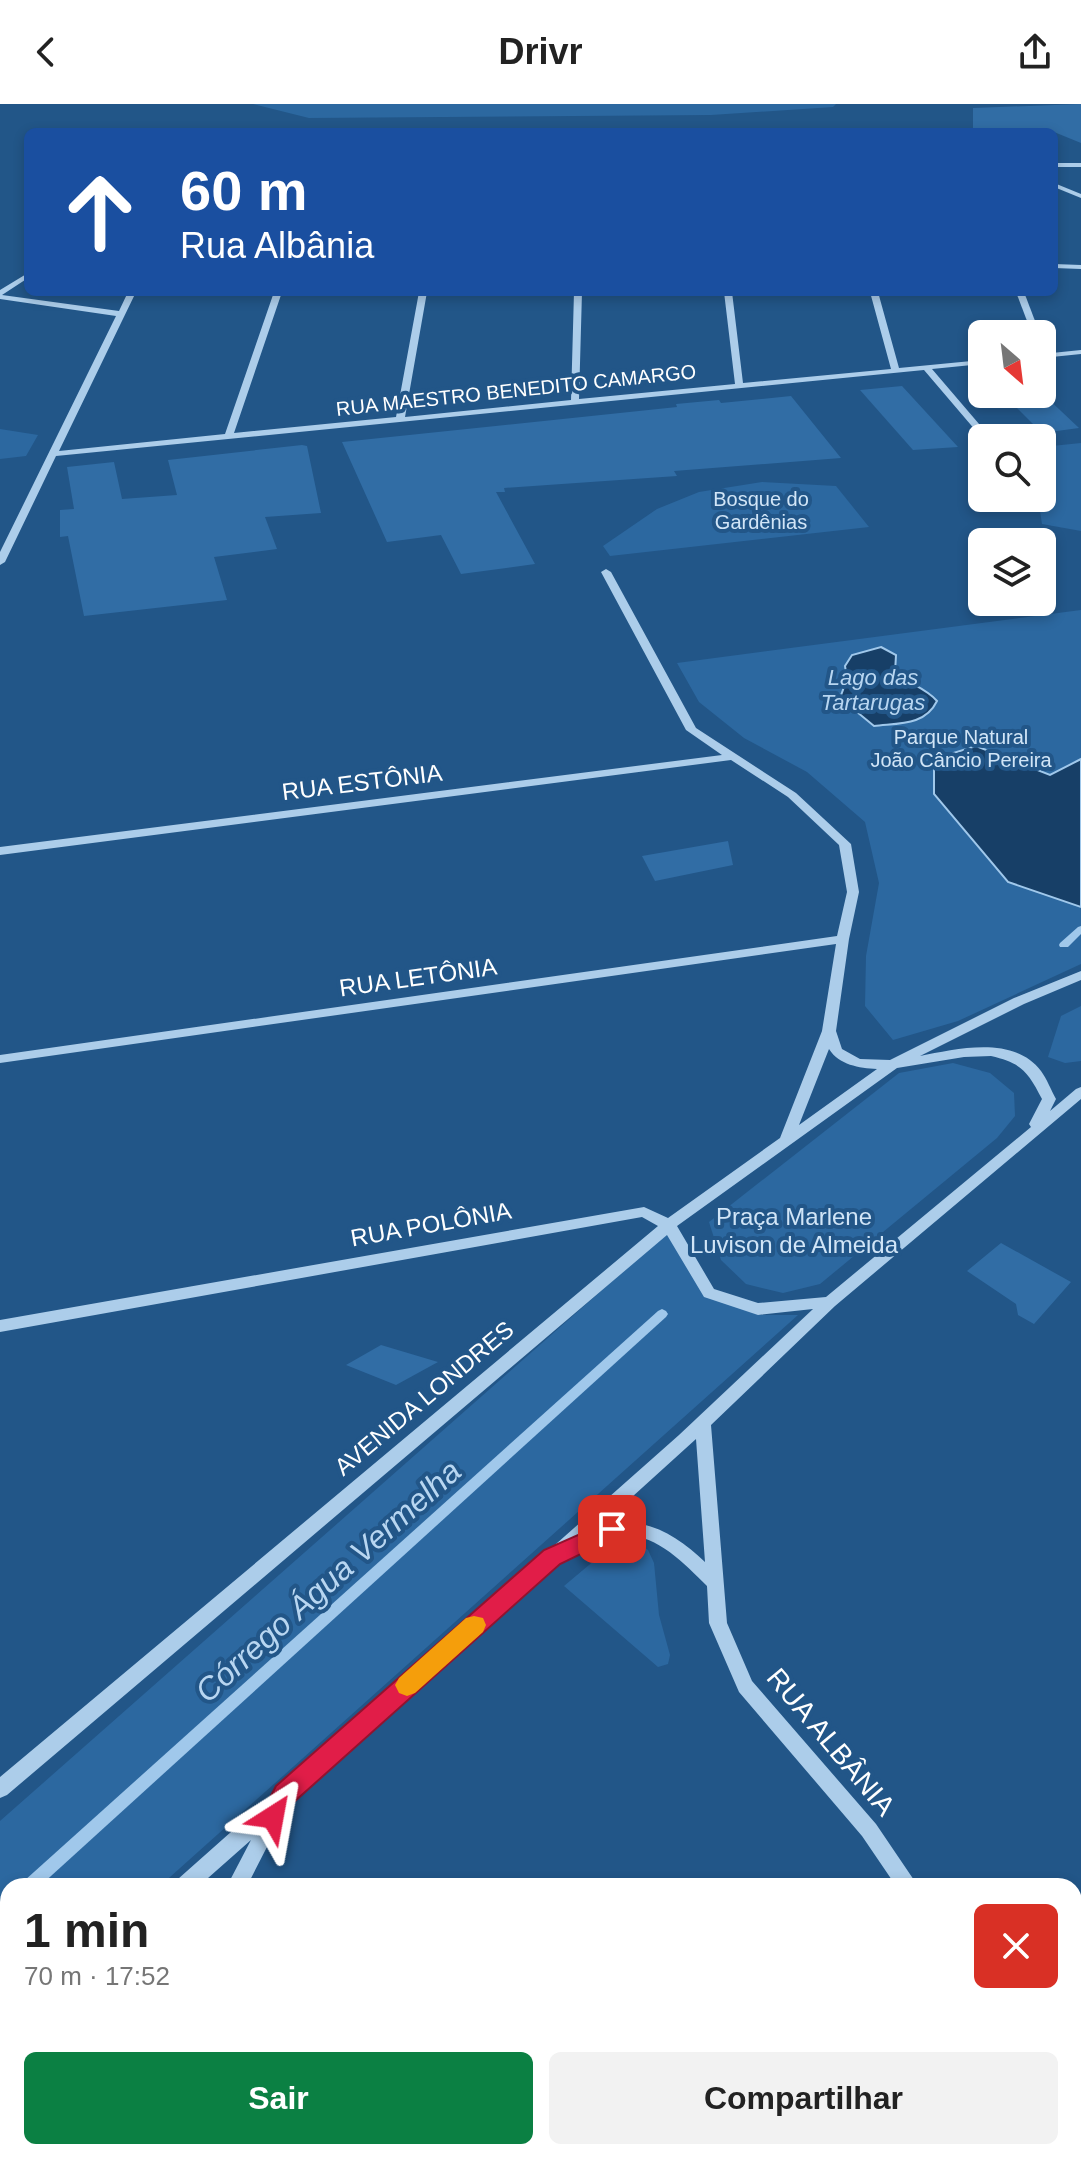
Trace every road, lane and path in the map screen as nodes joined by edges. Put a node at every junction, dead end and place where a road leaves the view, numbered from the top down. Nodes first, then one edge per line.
1 (1058, 165) edge
2 (1081, 165) edge
3 (1058, 187) edge
4 (1081, 196) edge
5 (1058, 266) edge
6 (1081, 267) edge
7 (24, 278) edge
8 (0, 295) edge
9 (130, 296) edge
10 (277, 296) edge
11 (422, 296) edge
12 (578, 296) edge
13 (728, 296) edge
14 (875, 296) edge
15 (1022, 296) edge
16 (120, 314) junction
17 (1031, 320) edge
18 (1081, 352) edge
19 (1056, 353) edge
20 (968, 364) edge
21 (926, 368) junction
22 (896, 371) junction
23 (739, 386) junction
24 (575, 403) junction
25 (400, 420) junction
26 (975, 424) edge
27 (229, 436) junction
28 (54, 454) junction
29 (0, 562) edge
30 (606, 572) dead end
31 (730, 757) junction
32 (0, 851) edge
33 (843, 939) junction
34 (1081, 975) edge
35 (829, 1031) junction
36 (0, 1059) edge
37 (895, 1063) junction
38 (1081, 1092) edge
39 (1034, 1128) junction
40 (785, 1143) junction
41 (669, 1225) junction
42 (830, 1302) junction
43 (0, 1326) edge
44 (703, 1422) junction
45 (552, 1557) junction
46 (714, 1582) junction
47 (0, 1789) edge
48 (285, 1794) junction
49 (194, 1878) edge
50 (241, 1878) edge
51 (902, 1878) edge

1 - 2 street
3 - 4 street
5 - 6 street
7 - 8 street
8 - 16 street
9 - 16 street
10 - 27 street
11 - 25 street
12 - 24 street
13 - 23 street
14 - 22 street
15 - 17 street
16 - 28 street
18 - 19 street
20 - 21 street, RUA MAESTRO BENEDITO CAMARGO
21 - 22 street, RUA MAESTRO BENEDITO CAMARGO
21 - 26 street
22 - 23 street, RUA MAESTRO BENEDITO CAMARGO
23 - 24 street, RUA MAESTRO BENEDITO CAMARGO
24 - 25 street, RUA MAESTRO BENEDITO CAMARGO
25 - 27 street, RUA MAESTRO BENEDITO CAMARGO
27 - 28 street, RUA MAESTRO BENEDITO CAMARGO
28 - 29 street
30 - 31 street
31 - 32 street, RUA ESTÔNIA
31 - 33 street
33 - 35 street
33 - 36 street, RUA LETÔNIA
34 - 37 street, AVENIDA LONDRES
35 - 37 street
35 - 40 street
37 - 39 street, AVENIDA LONDRES
37 - 40 street, AVENIDA LONDRES
38 - 39 street, AVENIDA LONDRES
39 - 42 street, AVENIDA LONDRES
40 - 41 street, AVENIDA LONDRES
41 - 42 street
41 - 43 street, RUA POLÔNIA
41 - 47 street, AVENIDA LONDRES
42 - 44 street, AVENIDA LONDRES
44 - 45 street, AVENIDA LONDRES
44 - 46 street, RUA ALBÂNIA
45 - 46 street
45 - 48 street, AVENIDA LONDRES
46 - 51 street, RUA ALBÂNIA
48 - 49 street, AVENIDA LONDRES
48 - 50 street

